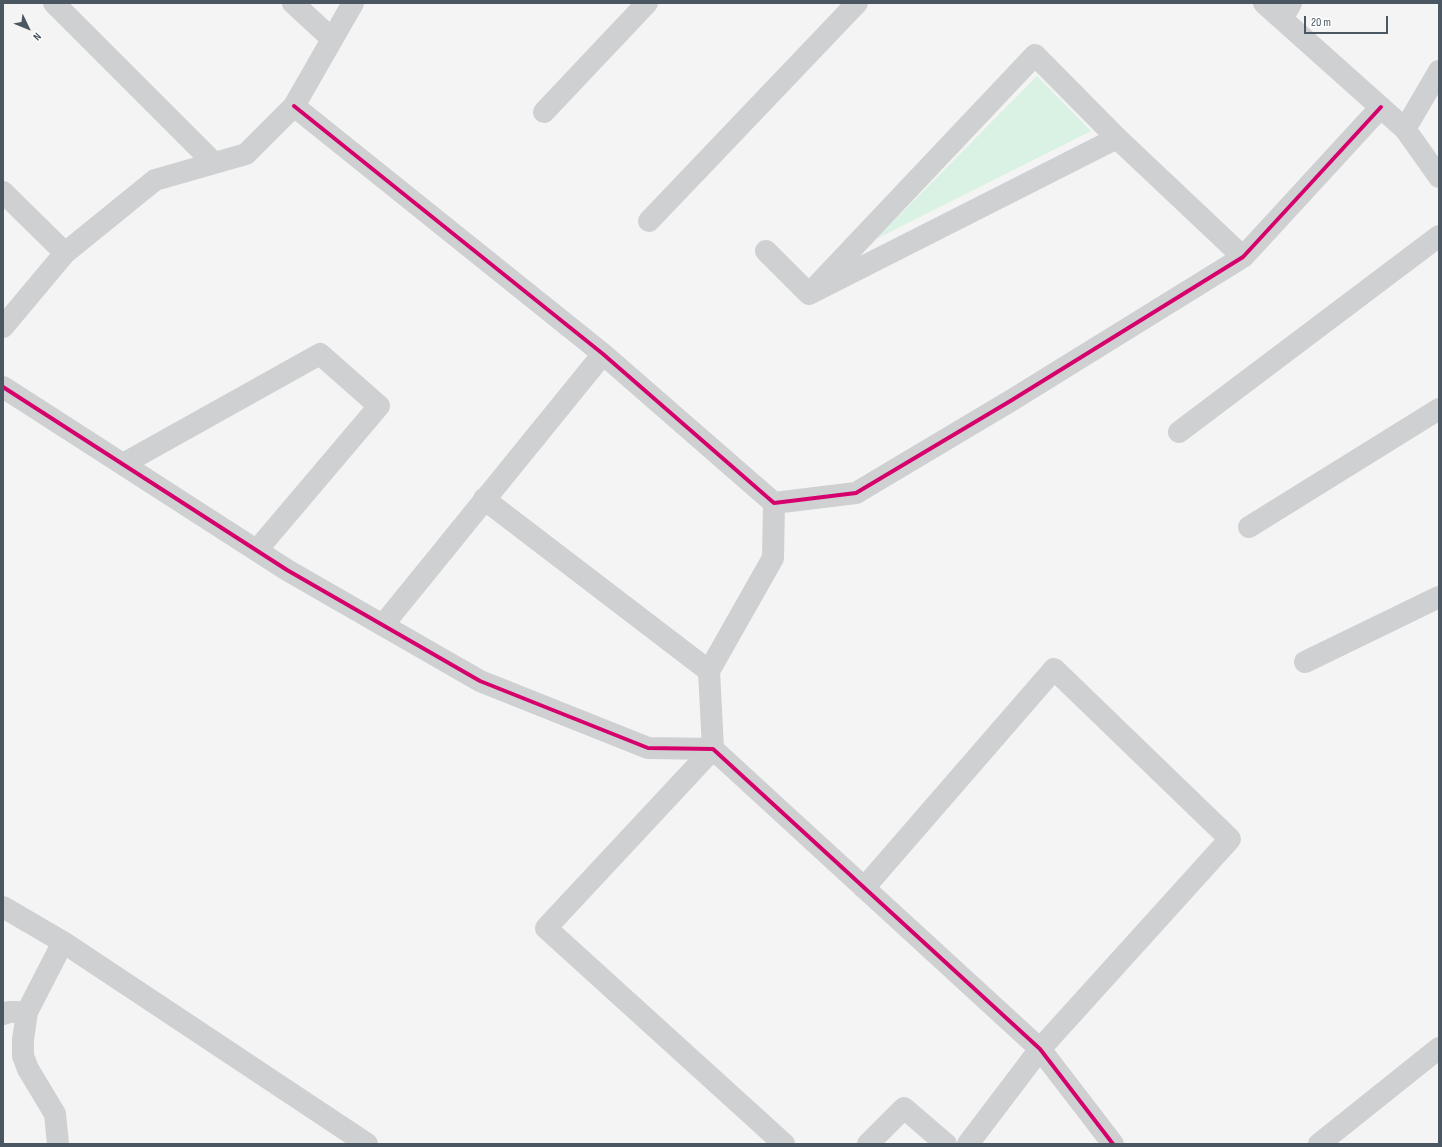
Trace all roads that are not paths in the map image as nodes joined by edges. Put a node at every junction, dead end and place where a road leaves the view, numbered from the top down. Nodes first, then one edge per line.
1 (54, 3) edge
2 (293, 3) edge
3 (353, 3) edge
4 (647, 3) edge
5 (857, 3) edge
6 (1264, 3) edge
7 (1287, 11) edge
8 (332, 39) junction
9 (1439, 71) edge
10 (294, 106) junction
11 (1381, 107) junction
12 (544, 112) dead end
13 (1405, 129) junction
14 (1118, 138) junction
15 (214, 163) junction
16 (1439, 177) edge
17 (3, 192) edge
18 (649, 221) dead end
19 (1439, 236) edge
20 (766, 251) dead end
21 (66, 253) junction
22 (1243, 258) junction
23 (809, 294) junction
24 (3, 327) edge
25 (603, 354) junction
26 (3, 387) edge
27 (1439, 409) edge
28 (1180, 432) dead end
29 (123, 464) junction
30 (484, 499) junction
31 (774, 503) junction
32 (1249, 527) dead end
33 (256, 550) junction
34 (1439, 597) edge
35 (383, 625) junction
36 (1305, 662) dead end
37 (709, 671) junction
38 (713, 749) junction
39 (864, 888) junction
40 (3, 907) edge
41 (63, 942) junction
42 (27, 1012) junction
43 (3, 1014) edge
44 (1439, 1048) edge
45 (1040, 1049) junction
46 (58, 1144) edge
47 (367, 1144) edge
48 (784, 1144) edge
49 (868, 1144) edge
50 (946, 1144) edge
51 (968, 1144) edge
52 (1113, 1144) edge
53 (1319, 1144) edge

1 - 15 street
2 - 8 street
3 - 8 street
4 - 12 street
5 - 18 street
6 - 7 street
7 - 11 street
8 - 10 street
9 - 13 street
10 - 15 street
10 - 25 street
11 - 13 street
11 - 22 street
13 - 16 street
14 - 22 street
14 - 23 street
14 - 23 street
15 - 21 street
17 - 21 street
19 - 28 street
20 - 23 street
21 - 24 street
22 - 31 street
25 - 30 street
25 - 31 street
26 - 29 street
27 - 32 street
29 - 33 street
29 - 33 street
30 - 35 street
30 - 37 street
31 - 37 street
33 - 35 street
34 - 36 street
35 - 38 street
37 - 38 street
38 - 39 street
38 - 48 street
39 - 45 street
39 - 45 street
40 - 41 street
41 - 42 street
41 - 47 street
42 - 43 street
42 - 46 street
44 - 53 street
45 - 51 street
45 - 52 street
49 - 50 street

